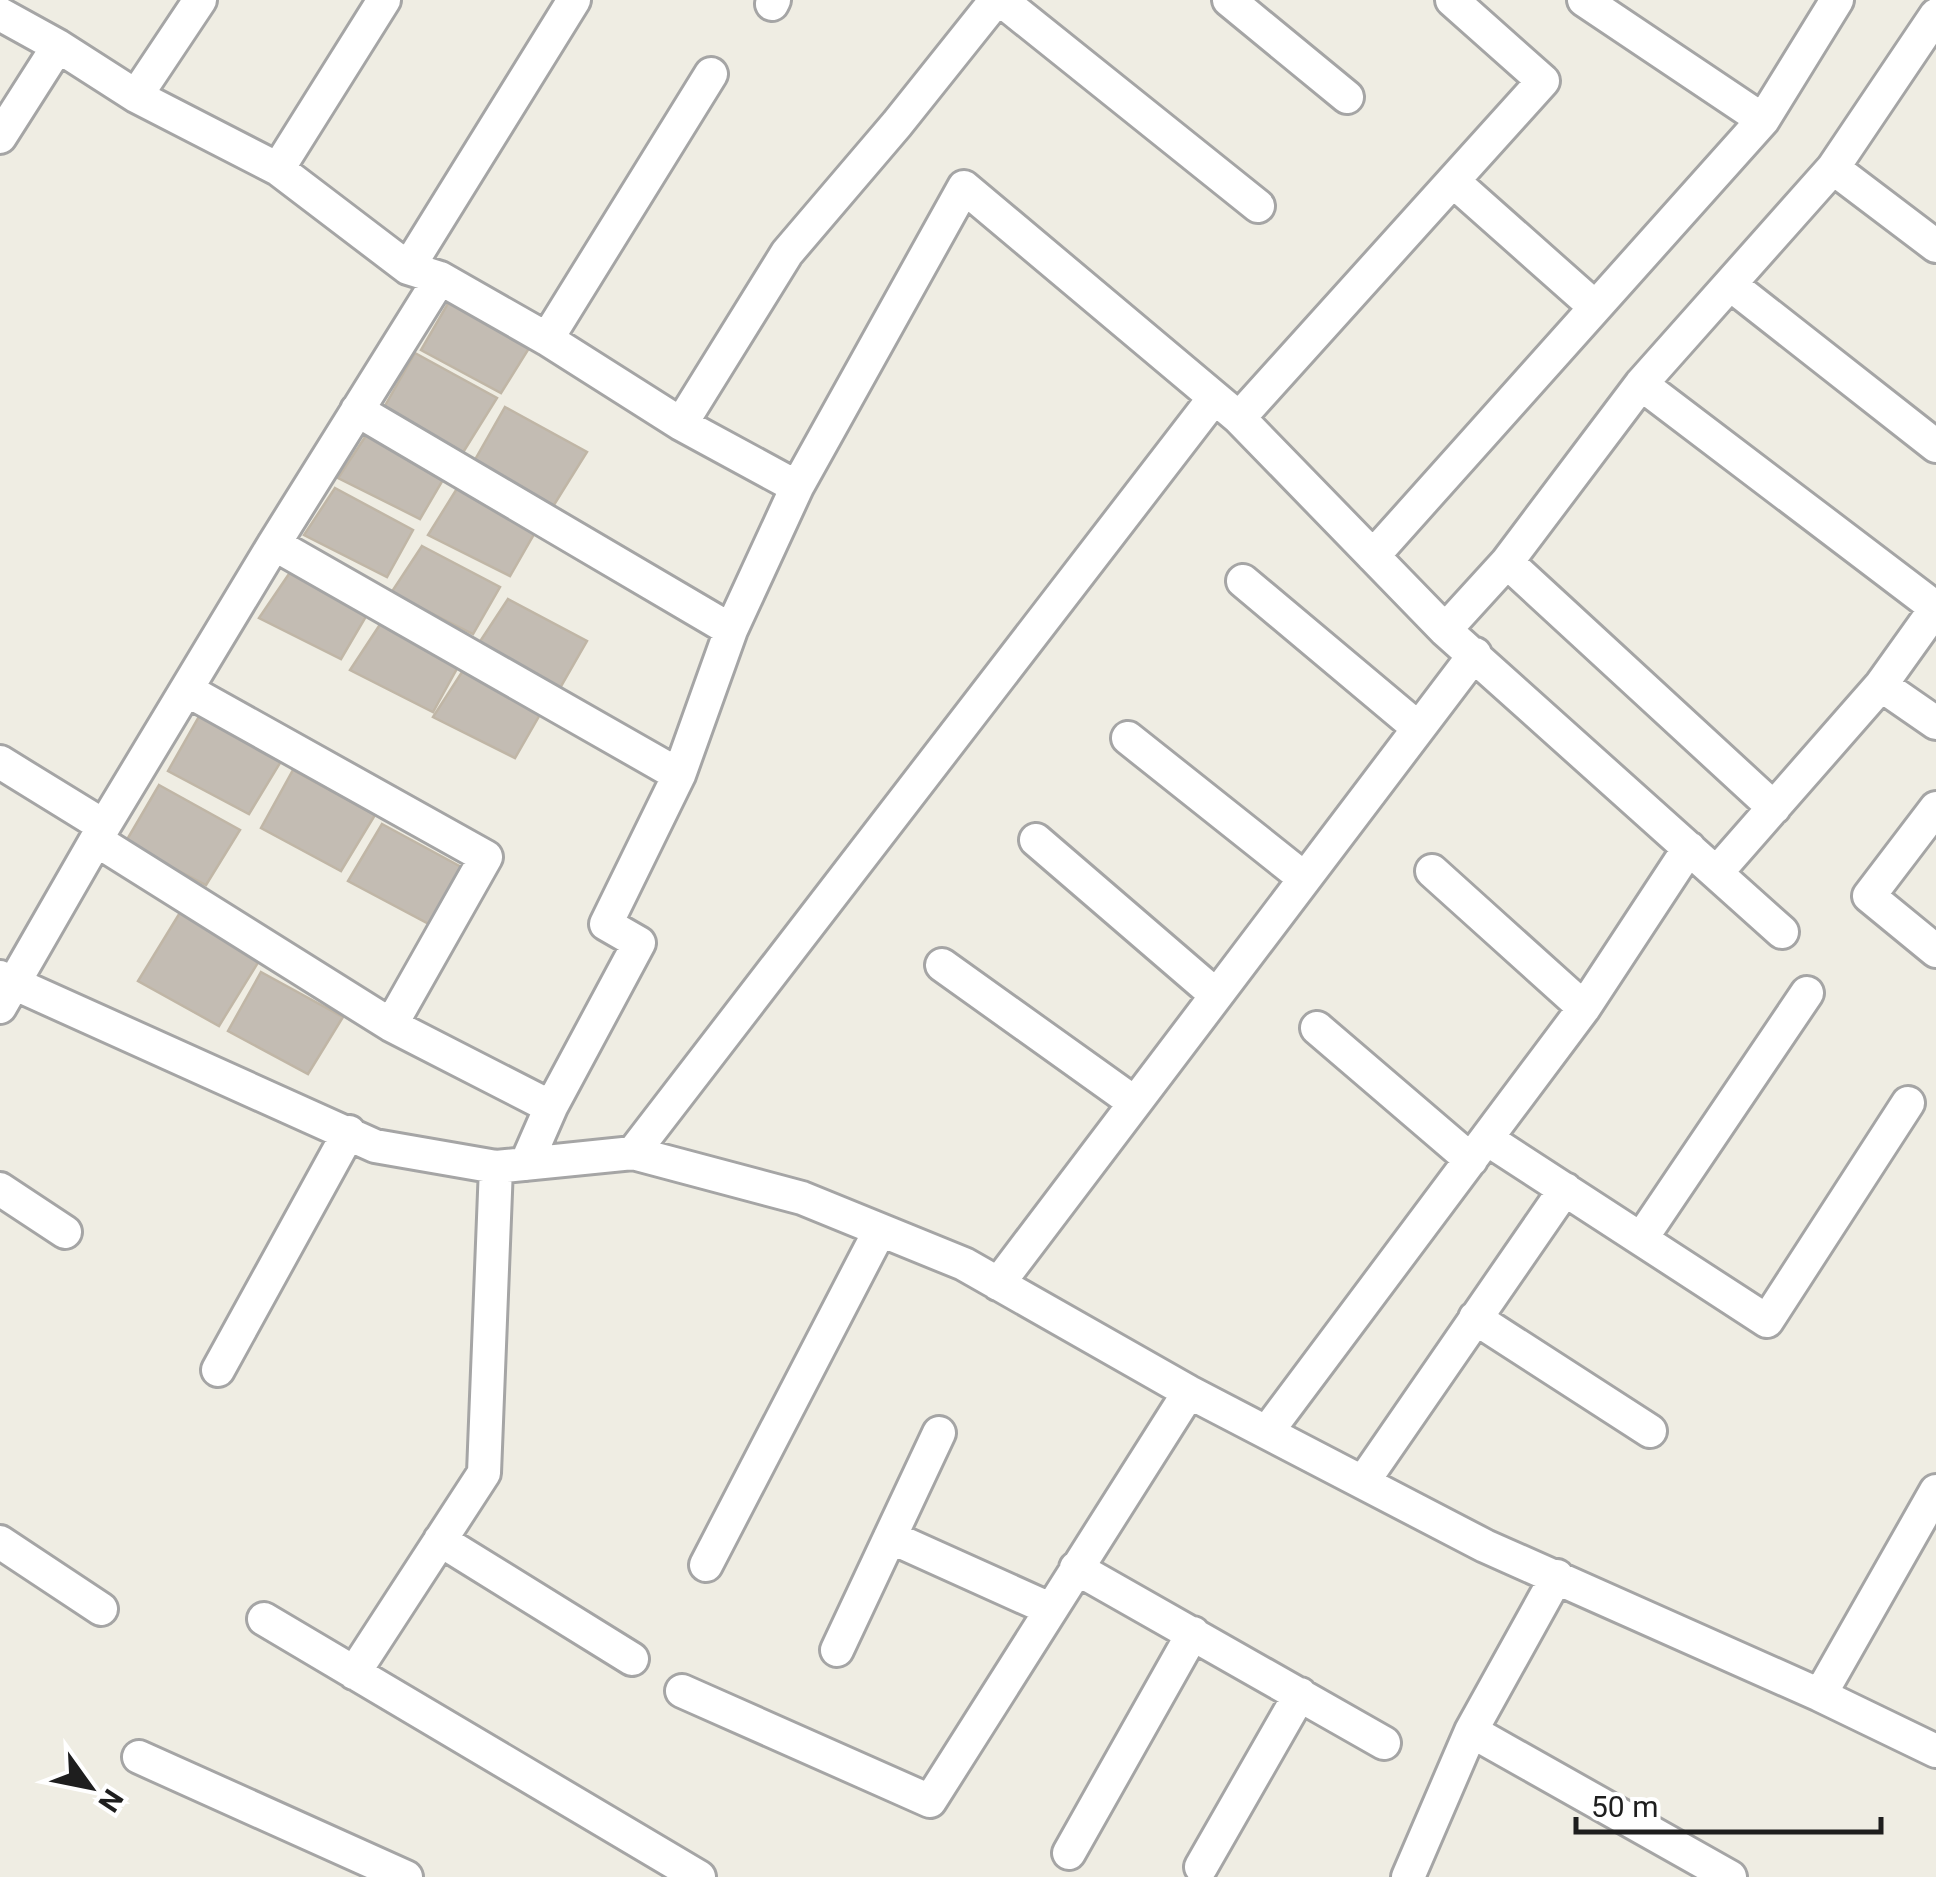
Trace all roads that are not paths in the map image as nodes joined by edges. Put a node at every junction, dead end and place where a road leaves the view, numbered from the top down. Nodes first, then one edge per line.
1 (200, 0) edge
2 (384, 0) edge
3 (574, 0) edge
4 (998, 0) edge
5 (1229, 0) edge
6 (1452, 0) edge
7 (1584, 0) edge
8 (1837, 0) edge
9 (10, 11) edge
10 (1936, 14) edge
11 (58, 46) junction
12 (712, 74) dead end
13 (136, 96) junction
14 (1347, 96) dead end
15 (1763, 120) junction
16 (0, 137) edge
17 (1833, 168) junction
18 (278, 169) junction
19 (1454, 181) junction
20 (1258, 206) dead end
21 (1936, 246) edge
22 (408, 268) junction
23 (440, 278) junction
24 (1731, 285) junction
25 (1595, 308) junction
26 (547, 340) junction
27 (1640, 384) junction
28 (1227, 408) junction
29 (358, 410) junction
30 (681, 424) junction
31 (1936, 446) edge
32 (797, 487) junction
33 (274, 544) junction
34 (1373, 556) junction
35 (1507, 562) junction
36 (1243, 581) dead end
37 (731, 630) junction
38 (1445, 630) junction
39 (1474, 654) junction
40 (1881, 686) junction
41 (188, 690) junction
42 (1936, 723) edge
43 (1418, 727) junction
44 (1128, 738) dead end
45 (0, 762) edge
46 (679, 775) junction
47 (1774, 808) junction
48 (1936, 808) edge
49 (100, 833) junction
50 (1036, 840) dead end
51 (1689, 848) junction
52 (1432, 871) dead end
53 (1718, 871) junction
54 (1304, 878) junction
55 (1782, 932) dead end
56 (1936, 951) edge
57 (942, 966) dead end
58 (5, 989) edge
59 (1807, 993) dead end
60 (1216, 995) junction
61 (1584, 1008) junction
62 (390, 1025) junction
63 (1317, 1028) dead end
64 (1135, 1103) junction
65 (1908, 1103) dead end
66 (551, 1107) junction
67 (348, 1132) junction
68 (1479, 1149) junction
69 (633, 1153) junction
70 (511, 1166) junction
71 (0, 1189) edge
72 (1564, 1189) junction
73 (880, 1230) junction
74 (65, 1232) dead end
75 (1641, 1239) junction
76 (998, 1284) junction
77 (1475, 1318) junction
78 (218, 1370) dead end
79 (1189, 1392) junction
80 (1650, 1431) dead end
81 (1267, 1432) junction
82 (939, 1433) dead end
83 (1363, 1482) junction
84 (1936, 1491) edge
85 (890, 1537) junction
86 (440, 1540) junction
87 (0, 1542) edge
88 (706, 1565) dead end
89 (1076, 1568) junction
90 (1557, 1576) junction
91 (1050, 1609) junction
92 (101, 1610) dead end
93 (264, 1619) dead end
94 (1192, 1633) junction
95 (836, 1650) dead end
96 (632, 1659) dead end
97 (354, 1672) junction
98 (682, 1691) dead end
99 (1300, 1694) junction
100 (1820, 1694) junction
101 (1471, 1731) junction
102 (1384, 1743) dead end
103 (1936, 1751) edge
104 (139, 1757) dead end
105 (1069, 1852) dead end
106 (1201, 1867) dead end
107 (406, 1877) edge
108 (699, 1877) edge
109 (1408, 1877) edge
110 (1730, 1877) edge

1 - 13 street
2 - 18 street
3 - 22 street
4 - 20 street
4 - 30 street
5 - 14 street
6 - 19 street
7 - 15 street
8 - 15 street
9 - 11 street
10 - 17 street
11 - 13 street
11 - 16 street
12 - 26 street
13 - 18 street
15 - 25 street
17 - 21 street
17 - 24 street
18 - 22 street
19 - 25 street
19 - 28 street
22 - 23 street
23 - 26 street
23 - 29 street
24 - 27 street
24 - 31 street
25 - 34 street
26 - 30 street
27 - 35 street
27 - 40 street
28 - 32 street
28 - 34 street
28 - 69 street
29 - 33 street
29 - 37 street
30 - 32 street
32 - 37 street
33 - 41 street
33 - 46 street
34 - 38 street
35 - 38 street
35 - 47 street
36 - 43 street
37 - 46 street
38 - 39 street
39 - 43 street
39 - 51 street
40 - 42 street
40 - 47 street
41 - 49 street
41 - 62 street
43 - 54 street
44 - 54 street
45 - 49 street
46 - 66 street
47 - 53 street
48 - 56 street
49 - 58 street
49 - 62 street
50 - 60 street
51 - 53 street
51 - 61 street
52 - 61 street
53 - 55 street
54 - 60 street
57 - 64 street
58 - 67 street
59 - 75 street
60 - 64 street
61 - 68 street
62 - 66 street
63 - 68 street
64 - 76 street
65 - 75 street
66 - 70 street
67 - 70 street
67 - 78 street
68 - 72 street
68 - 81 street
69 - 70 street
69 - 73 street
70 - 86 street
71 - 74 street
72 - 75 street
72 - 77 street
73 - 76 street
73 - 88 street
76 - 79 street
77 - 80 street
77 - 83 street
79 - 81 street
79 - 89 street
81 - 83 street
82 - 85 street
83 - 90 street
84 - 100 street
85 - 91 street
85 - 95 street
86 - 96 street
86 - 97 street
87 - 92 street
89 - 91 street
89 - 94 street
90 - 100 street
90 - 101 street
91 - 98 street
93 - 97 street
94 - 99 street
94 - 105 street
97 - 108 street
99 - 102 street
99 - 106 street
100 - 103 street
101 - 109 street
101 - 110 street
104 - 107 street

